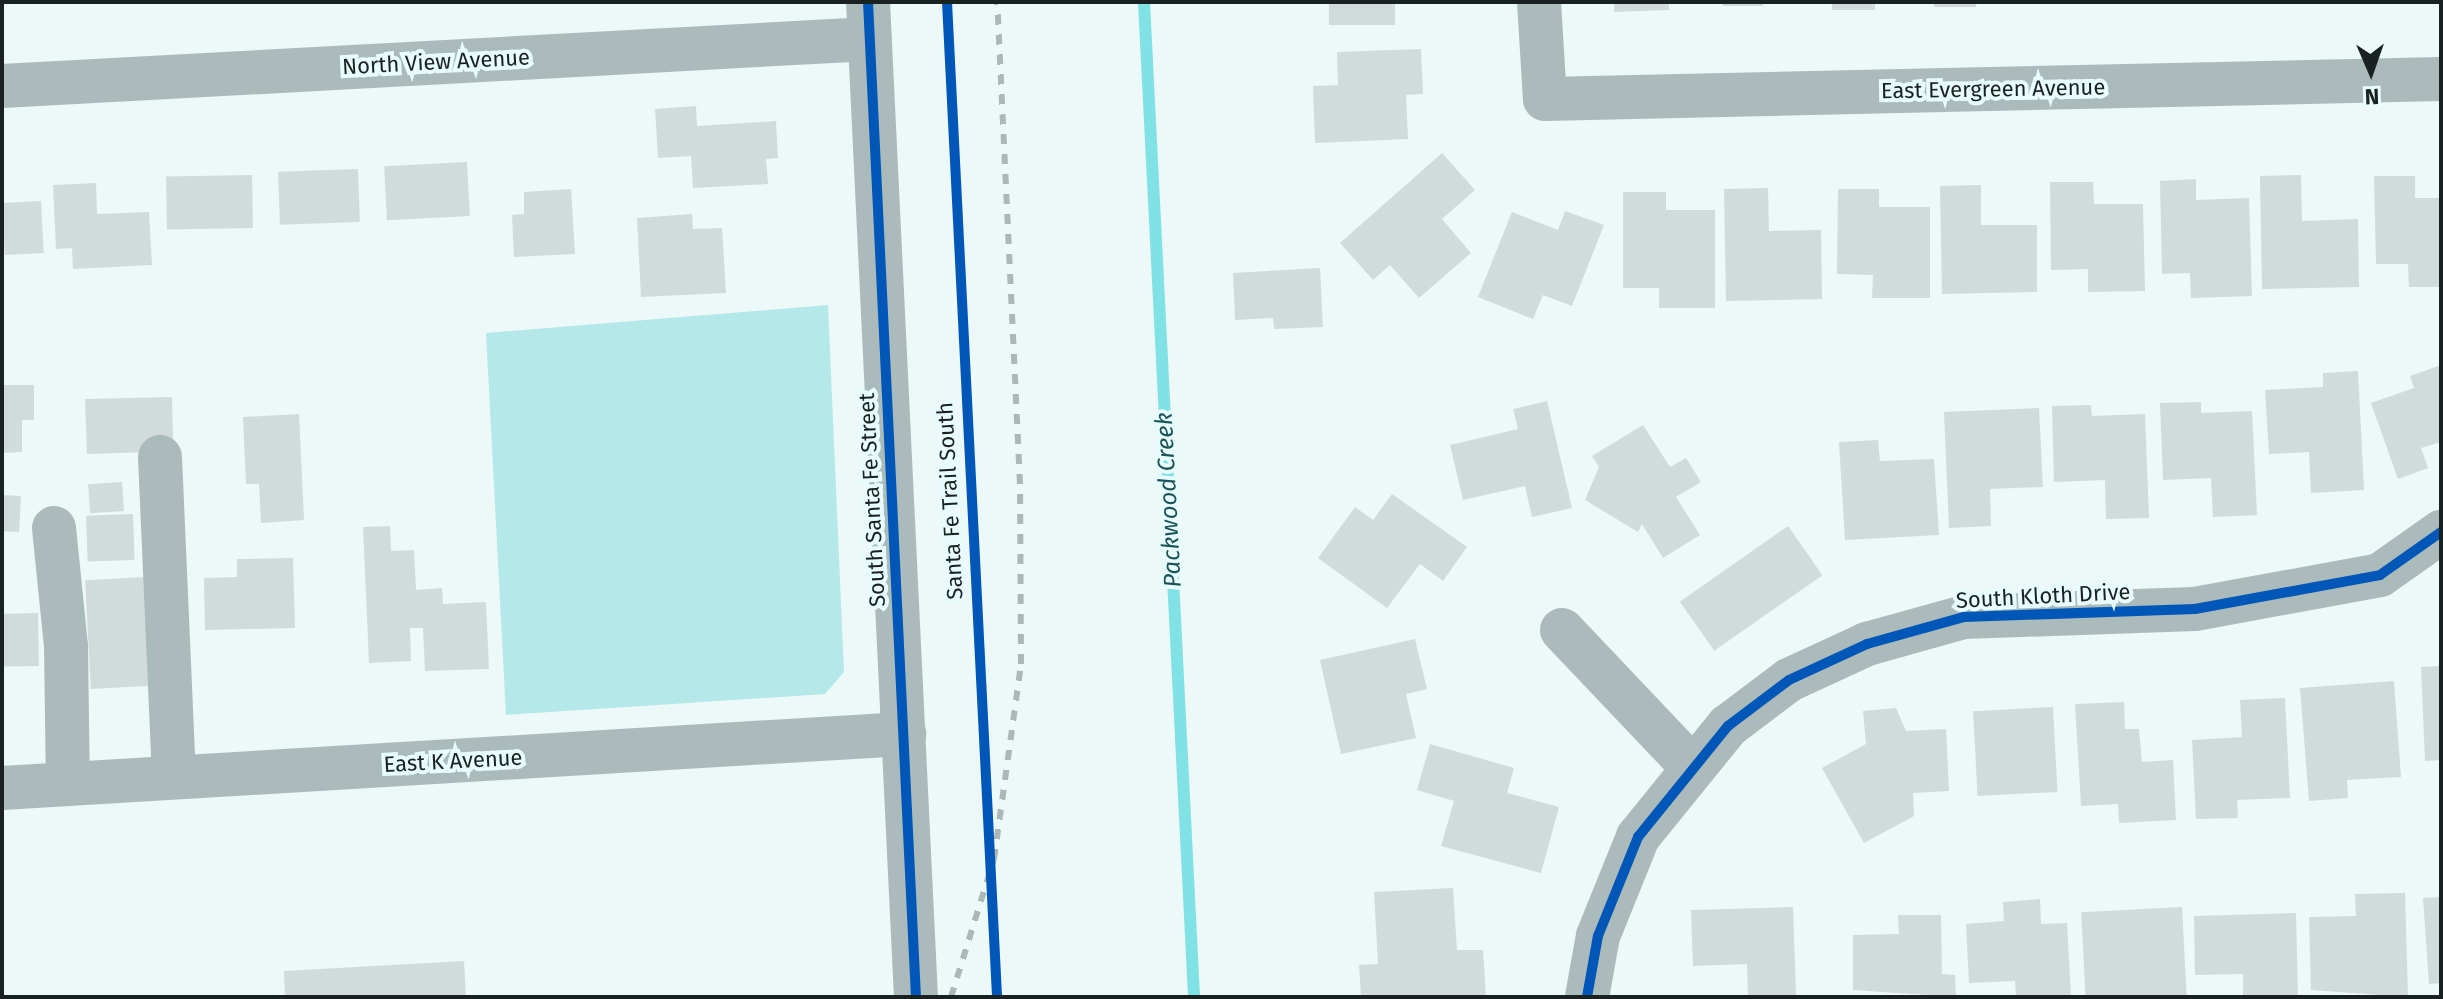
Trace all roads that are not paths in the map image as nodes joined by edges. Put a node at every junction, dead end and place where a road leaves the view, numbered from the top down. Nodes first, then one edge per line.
1 (1539, 2) edge
2 (869, 20) edge
3 (2441, 79) edge
4 (2, 86) edge
5 (160, 457) dead end
6 (54, 528) dead end
7 (2441, 532) edge
8 (1562, 630) dead end
9 (904, 734) junction
10 (1691, 766) junction
11 (174, 777) junction
12 (68, 784) junction
13 (2, 788) edge
14 (916, 997) edge
15 (1587, 997) edge

1 - 3 street, East Evergreen Avenue
2 - 4 street, North View Avenue
2 - 9 street, South Santa Fe Street
5 - 11 street
6 - 12 street
7 - 10 street, South Kloth Drive
8 - 10 street
9 - 11 street, East K Avenue
9 - 14 street, South Santa Fe Street
10 - 15 street, South Kloth Drive
11 - 12 street, East K Avenue
12 - 13 street, East K Avenue

